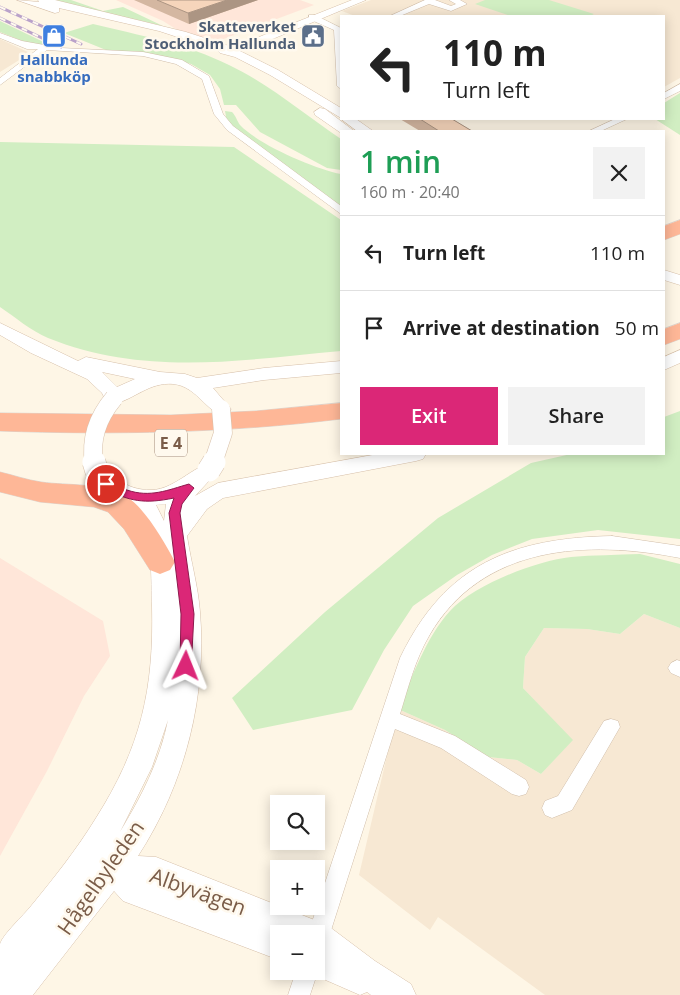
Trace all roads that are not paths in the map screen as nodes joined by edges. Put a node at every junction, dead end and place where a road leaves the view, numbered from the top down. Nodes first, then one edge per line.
1 (22, 0) edge
2 (43, 0) edge
3 (362, 0) edge
4 (453, 0) edge
5 (430, 1) edge
6 (396, 15) edge
7 (314, 18) junction
8 (146, 32) junction
9 (0, 35) edge
10 (340, 44) edge
11 (239, 47) junction
12 (43, 49) junction
13 (245, 65) junction
14 (0, 82) edge
15 (680, 86) edge
16 (665, 95) edge
17 (340, 113) edge
18 (350, 120) edge
19 (620, 120) edge
20 (346, 130) edge
21 (364, 130) edge
22 (596, 130) edge
23 (340, 210) edge
24 (680, 226) edge
25 (665, 234) edge
26 (680, 315) edge
27 (0, 317) edge
28 (665, 322) edge
29 (0, 328) edge
30 (680, 330) edge
31 (665, 338) edge
32 (680, 356) edge
33 (665, 364) edge
34 (340, 367) edge
35 (340, 377) edge
36 (162, 378) junction
37 (214, 397) junction
38 (114, 398) junction
39 (0, 411) edge
40 (340, 411) edge
41 (0, 422) edge
42 (72, 425) junction
43 (340, 429) edge
44 (0, 439) edge
45 (411, 455) edge
46 (102, 478) junction
47 (198, 480) junction
48 (270, 481) junction
49 (5, 483) edge
50 (135, 497) junction
51 (177, 534) junction
52 (680, 552) edge
53 (160, 562) junction
54 (389, 719) junction
55 (611, 727) dead end
56 (519, 787) dead end
57 (552, 808) dead end
58 (100, 862) junction
59 (276, 925) edge
60 (321, 925) edge
61 (270, 942) edge
62 (325, 948) edge
63 (0, 968) edge
64 (304, 980) edge
65 (12, 995) edge
66 (299, 995) edge
67 (399, 995) edge

1 - 8 main road
2 - 11 main road
3 - 7 main road
4 - 5 street
5 - 6 street
7 - 10 street
7 - 11 main road
8 - 11 main road
8 - 13 main road
9 - 12 street
11 - 13 main road
11 - 17 main road
12 - 14 street
12 - 23 street
13 - 20 main road
15 - 16 street
18 - 21 main road
19 - 22 street
24 - 25 highway
26 - 28 highway
27 - 36 main road
29 - 38 main road
30 - 31 highway
32 - 33 main road
34 - 37 main road
35 - 37 main road
36 - 37 main road
36 - 38 main road
37 - 47 main road, bridge
38 - 46 main road, bridge
39 - 42 highway
40 - 42 highway, E 4
41 - 42 highway, E 4
43 - 44 highway, E 4
45 - 48 main road
46 - 49 highway
46 - 50 main road
47 - 48 main road
47 - 50 main road
47 - 51 main road, Hågelbyleden
48 - 51 main road
49 - 53 highway
50 - 53 main road, Hågelbyleden
51 - 58 main road, Hågelbyleden
52 - 54 street
53 - 58 main road, Hågelbyleden
54 - 56 street
54 - 60 street
55 - 57 street
58 - 59 main road, Albyvägen
58 - 61 main road, Albyvägen
58 - 63 main road, Hågelbyleden
58 - 65 main road, Hågelbyleden
62 - 67 main road, Albyvägen
64 - 66 street

